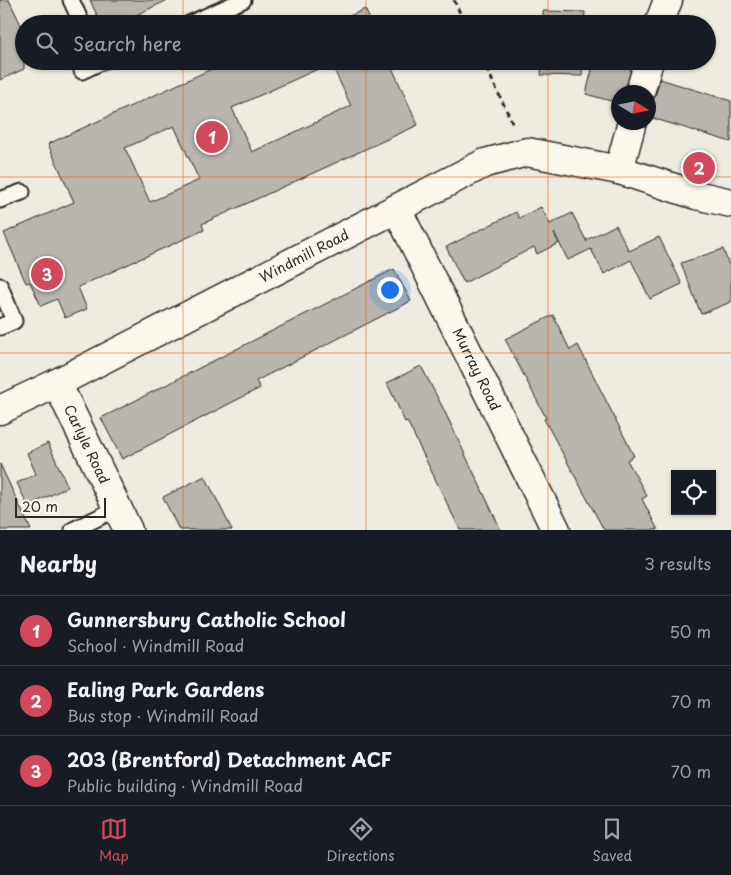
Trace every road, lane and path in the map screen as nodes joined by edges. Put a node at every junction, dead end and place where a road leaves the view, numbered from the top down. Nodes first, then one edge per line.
1 (71, 0) edge
2 (243, 0) edge
3 (454, 0) edge
4 (668, 0) edge
5 (78, 15) edge
6 (209, 15) edge
7 (461, 15) edge
8 (662, 15) edge
9 (487, 70) edge
10 (646, 70) edge
11 (642, 85) edge
12 (630, 130) edge
13 (527, 152) junction
14 (619, 170) junction
15 (22, 192) dead end
16 (0, 200) edge
17 (731, 203) edge
18 (397, 208) junction
19 (0, 286) edge
20 (0, 328) edge
21 (58, 384) junction
22 (0, 410) edge
23 (123, 519) edge
24 (74, 530) edge
25 (556, 530) edge

1 - 5 lane
2 - 6 lane
3 - 7 path
4 - 8 main road
9 - 13 path
10 - 11 main road
12 - 14 main road
13 - 14 main road, Windmill Road
13 - 18 main road, Windmill Road
14 - 17 main road, Windmill Road
15 - 16 lane
18 - 21 main road, Windmill Road
18 - 25 main road, Murray Road
19 - 20 lane
21 - 22 main road, Windmill Road
21 - 23 main road, Carlyle Road
23 - 24 lane

